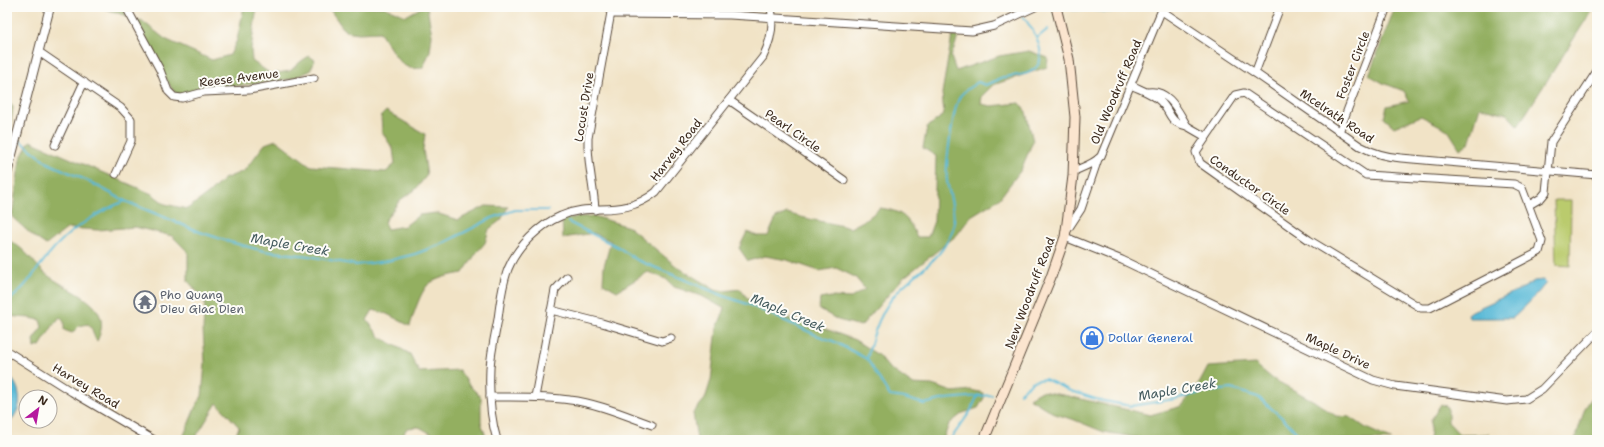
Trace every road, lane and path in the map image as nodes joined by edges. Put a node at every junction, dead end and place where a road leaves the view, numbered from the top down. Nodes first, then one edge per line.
1 (50, 7) edge
2 (126, 7) edge
3 (771, 7) edge
4 (1034, 7) edge
5 (1056, 7) edge
6 (1280, 7) edge
7 (1387, 7) edge
8 (1162, 9) edge
9 (612, 10) edge
10 (773, 18) junction
11 (39, 52) junction
12 (1597, 71) edge
13 (1255, 73) junction
14 (314, 78) dead end
15 (84, 82) junction
16 (1131, 85) junction
17 (1148, 92) junction
18 (729, 100) junction
19 (1188, 126) junction
20 (1339, 132) junction
21 (1206, 137) junction
22 (55, 145) dead end
23 (1098, 159) junction
24 (1547, 170) junction
25 (1074, 171) junction
26 (7, 174) edge
27 (116, 174) dead end
28 (1597, 175) edge
29 (844, 180) dead end
30 (1529, 205) junction
31 (595, 210) junction
32 (1065, 235) junction
33 (567, 278) dead end
34 (551, 310) junction
35 (1597, 332) edge
36 (671, 338) dead end
37 (7, 351) edge
38 (490, 397) junction
39 (534, 397) junction
40 (652, 425) dead end
41 (154, 440) edge
42 (497, 440) edge
43 (984, 440) edge

1 - 11 street
2 - 14 street, Reese Avenue
3 - 10 street, Harvey Road
4 - 10 street
5 - 25 main road, New Woodruff Road
6 - 13 street
7 - 20 street, Foster Circle
8 - 13 street, Mcelrath Road
8 - 16 street, Old Woodruff Road
9 - 10 street
9 - 31 street, Locust Drive
10 - 18 street, Harvey Road
11 - 15 street
11 - 26 street
12 - 24 street
13 - 20 street, Mcelrath Road
15 - 22 street
15 - 27 street
16 - 17 street
16 - 23 street, Old Woodruff Road
17 - 19 street
17 - 19 street
18 - 29 street, Pearl Circle
18 - 31 street, Harvey Road
19 - 21 street
20 - 24 street, Mcelrath Road
21 - 30 street, Conductor Circle
21 - 30 street, Conductor Circle
23 - 25 street, Old Woodruff Road
23 - 32 street
24 - 28 street, Mcelrath Road
24 - 30 street
25 - 32 main road, New Woodruff Road
31 - 38 street, Harvey Road
32 - 35 street, Maple Drive
32 - 43 main road, New Woodruff Road
33 - 34 street
34 - 36 street
34 - 39 street
37 - 41 street, Harvey Road
38 - 39 street
38 - 42 street, Harvey Road
39 - 40 street

